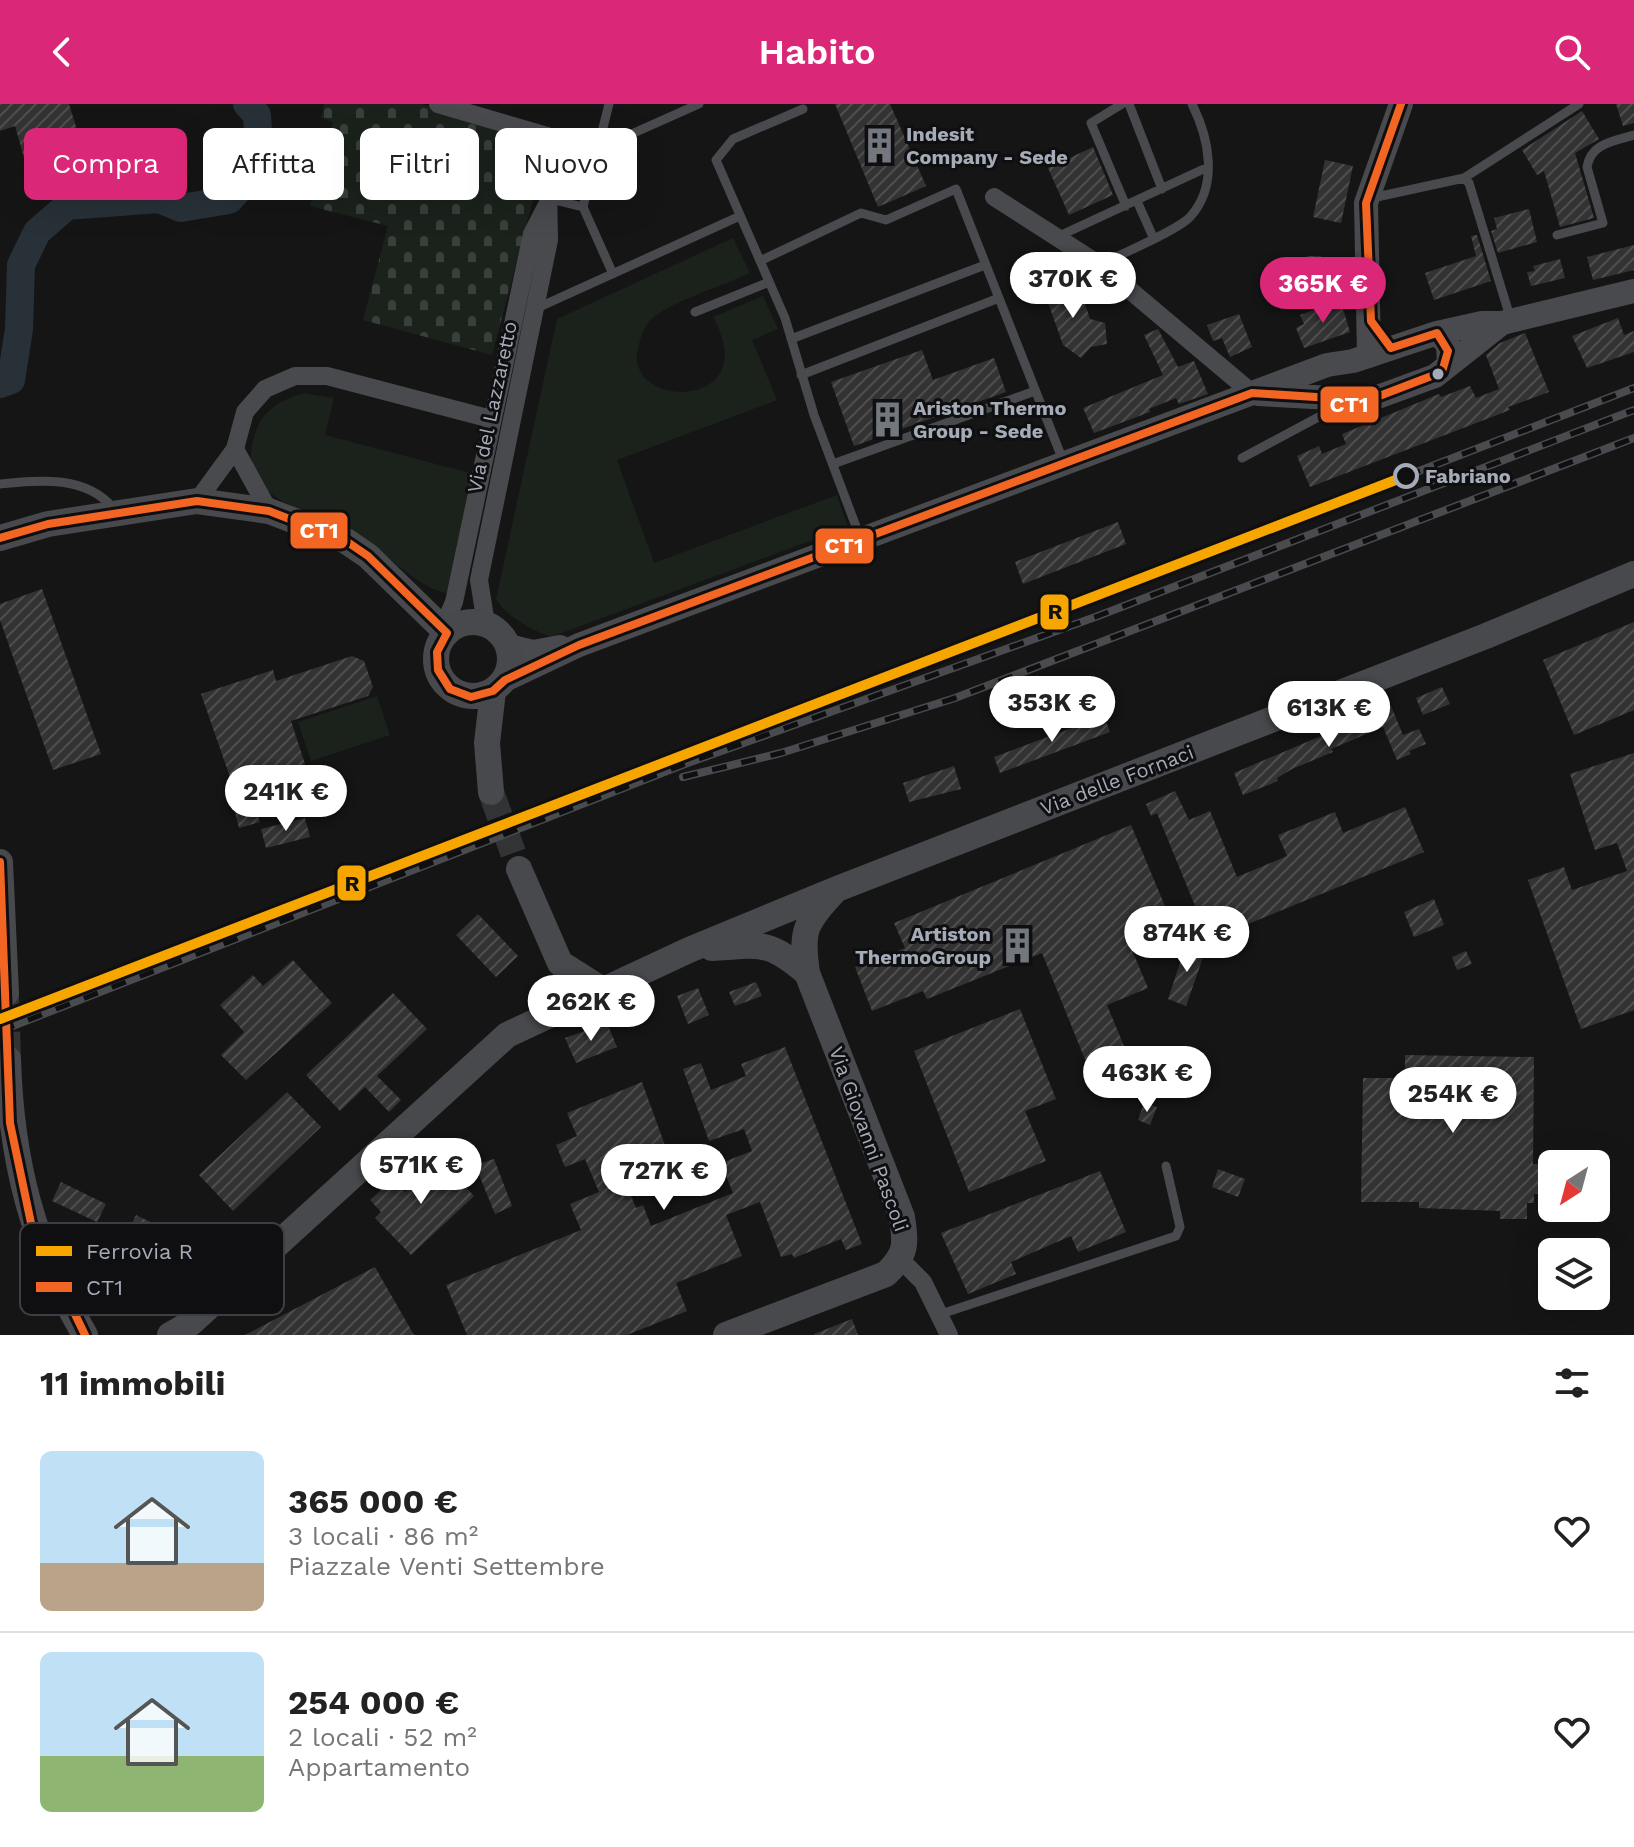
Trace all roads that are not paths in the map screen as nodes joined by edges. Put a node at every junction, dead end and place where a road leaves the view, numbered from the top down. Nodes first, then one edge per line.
1 (438, 104) edge
2 (609, 104) edge
3 (699, 104) edge
4 (1122, 104) edge
5 (1129, 104) edge
6 (1192, 104) edge
7 (1401, 104) edge
8 (1579, 104) edge
9 (803, 109) dead end
10 (520, 128) edge
11 (604, 128) edge
12 (637, 132) edge
13 (1634, 135) edge
14 (1208, 167) junction
15 (1466, 180) junction
16 (1162, 189) junction
17 (994, 197) dead end
18 (1367, 199) junction
19 (549, 200) edge
20 (550, 200) edge
21 (554, 200) edge
22 (585, 200) edge
23 (1137, 201) junction
24 (1126, 206) junction
25 (583, 207) junction
26 (740, 216) junction
27 (1557, 235) dead end
28 (1057, 237) junction
29 (1153, 237) junction
30 (760, 261) junction
31 (985, 265) junction
32 (1100, 265) junction
33 (613, 274) junction
34 (769, 282) junction
35 (1634, 291) edge
36 (999, 298) junction
37 (535, 309) junction
38 (695, 312) dead end
39 (1506, 322) junction
40 (1437, 333) junction
41 (791, 339) junction
42 (1380, 352) junction
43 (1449, 363) junction
44 (1340, 364) junction
45 (801, 375) junction
46 (1035, 391) junction
47 (1252, 393) junction
48 (1337, 401) junction
49 (491, 419) junction
50 (235, 449) junction
51 (1242, 458) dead end
52 (833, 464) junction
53 (1065, 466) junction
54 (0, 484) edge
55 (197, 501) junction
56 (269, 511) junction
57 (116, 512) junction
58 (0, 538) edge
59 (862, 540) junction
60 (1634, 574) edge
61 (486, 624) junction
62 (445, 631) junction
63 (579, 645) junction
64 (508, 646) junction
65 (499, 686) junction
66 (491, 792) tunnel mouth
67 (0, 862) edge
68 (519, 869) tunnel mouth
69 (837, 889) junction
70 (689, 950) junction
71 (807, 973) junction
72 (604, 991) junction
73 (6, 993) dead end
74 (8, 1059) dead end
75 (1166, 1166) dead end
76 (31, 1223) edge
77 (284, 1238) edge
78 (901, 1260) junction
79 (941, 1314) junction
80 (75, 1315) edge
81 (200, 1315) edge
82 (85, 1335) edge
83 (170, 1335) edge
84 (726, 1335) edge
85 (949, 1335) edge

1 - 10 street, Via del Lazzaretto
2 - 11 lane
3 - 12 lane
4 - 24 lane
5 - 16 lane
6 - 14 lane
7 - 18 street
8 - 15 lane
9 - 26 lane
13 - 27 lane
14 - 16 lane
14 - 29 lane
15 - 18 lane
15 - 39 lane
16 - 23 lane
17 - 28 street
18 - 42 street
19 - 49 street, Via del Lazzaretto
20 - 37 street, Via del Lazzaretto
21 - 25 lane
22 - 25 lane
23 - 24 lane
23 - 29 lane
24 - 28 lane
25 - 33 lane
26 - 30 lane
26 - 33 lane
28 - 32 street
29 - 32 lane
30 - 31 lane
30 - 34 lane
31 - 36 lane
31 - 41 lane
32 - 47 street
33 - 37 lane
34 - 38 lane
34 - 41 lane
35 - 39 street
36 - 45 lane
36 - 46 lane
37 - 61 street, Via del Lazzaretto
39 - 40 street
39 - 43 street
40 - 42 street
40 - 43 street
41 - 45 lane
42 - 44 street
43 - 48 street
44 - 47 street
44 - 48 street
45 - 52 lane
46 - 52 lane
46 - 53 lane
47 - 48 street
47 - 53 street
48 - 51 lane
49 - 50 street, Via del Lazzaretto
49 - 62 street, Via del Lazzaretto
50 - 55 street, Via del Lazzaretto
50 - 56 street
52 - 59 lane
53 - 59 street
54 - 57 lane
55 - 56 main road
55 - 57 main road
56 - 62 main road
57 - 58 main road
59 - 63 street
60 - 69 main road, Via delle Fornaci
61 - 62 main road
61 - 64 main road
62 - 65 main road
63 - 64 street
63 - 65 street
64 - 65 main road
65 - 66 main road
67 - 73 main road
68 - 72 main road
69 - 70 main road, Via delle Fornaci
69 - 71 main road, Via Giovanni Pascoli
70 - 71 main road
70 - 72 main road, Via delle Fornaci
71 - 78 main road, Via Giovanni Pascoli
72 - 77 main road, Via delle Fornaci
74 - 76 main road
75 - 79 lane
78 - 79 street
78 - 84 main road, Via Giovanni Pascoli
79 - 85 street
80 - 82 main road
81 - 83 main road, Via delle Fornaci

